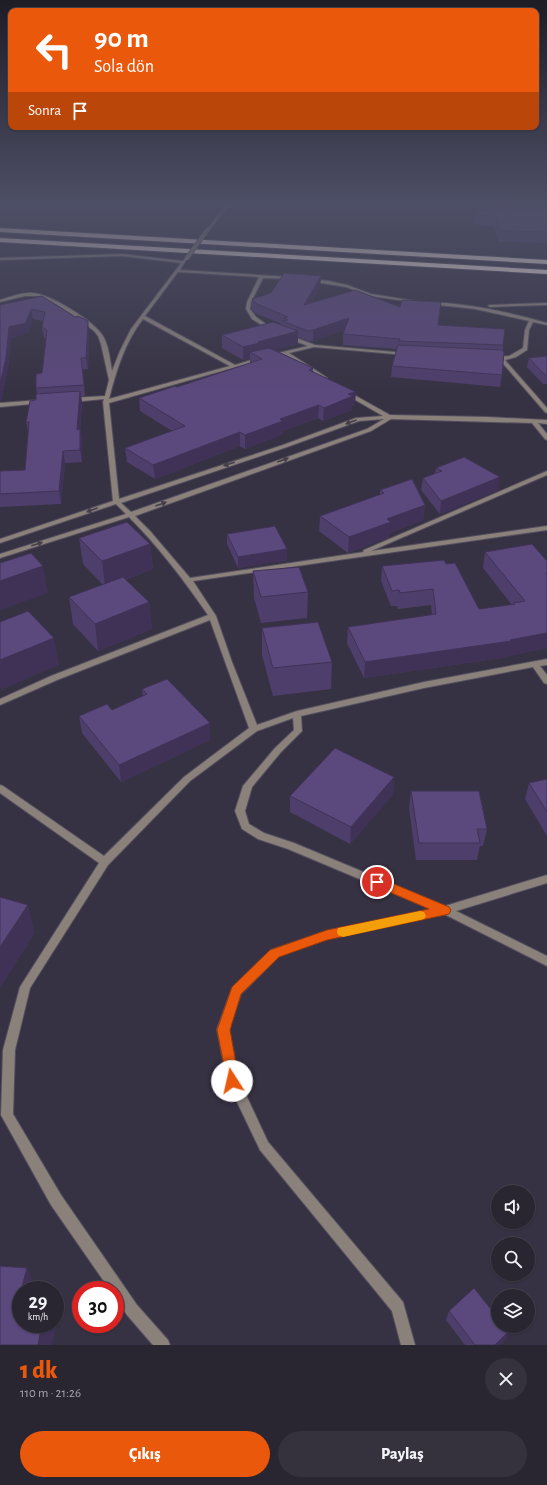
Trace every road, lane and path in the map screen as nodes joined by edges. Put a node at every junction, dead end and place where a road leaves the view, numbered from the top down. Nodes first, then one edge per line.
1 (181, 266) edge
2 (440, 266) edge
3 (177, 271) junction
4 (547, 272) edge
5 (261, 276) junction
6 (297, 279) edge
7 (305, 279) edge
8 (0, 301) edge
9 (416, 302) edge
10 (424, 302) edge
11 (456, 304) junction
12 (547, 304) edge
13 (142, 316) junction
14 (532, 320) junction
15 (547, 324) edge
16 (274, 332) edge
17 (281, 334) edge
18 (314, 346) junction
19 (285, 353) junction
20 (415, 355) edge
21 (486, 358) edge
22 (502, 359) junction
23 (233, 366) junction
24 (111, 380) junction
25 (331, 382) edge
26 (344, 391) edge
27 (69, 400) edge
28 (106, 400) junction
29 (46, 402) edge
30 (0, 405) edge
31 (547, 411) edge
32 (390, 417) junction
33 (534, 422) junction
34 (547, 422) edge
35 (547, 438) edge
36 (547, 473) edge
37 (116, 501) junction
38 (130, 515) junction
39 (547, 528) edge
40 (0, 541) edge
41 (0, 556) edge
42 (356, 556) junction
43 (188, 580) junction
44 (212, 616) junction
45 (547, 662) edge
46 (535, 664) junction
47 (547, 681) edge
48 (0, 702) edge
49 (297, 714) junction
50 (254, 729) junction
51 (0, 788) edge
52 (105, 862) junction
53 (547, 879) edge
54 (445, 910) junction
55 (547, 961) edge
56 (4, 1118) edge
57 (163, 1345) edge
58 (408, 1345) edge

1 - 3 street
2 - 4 highway
3 - 5 street
3 - 13 street
5 - 6 street
5 - 16 street
7 - 9 street
8 - 24 street
10 - 11 street
11 - 12 street
11 - 14 street
13 - 23 street
13 - 24 street
14 - 15 street
14 - 22 street
17 - 18 street
18 - 19 street
18 - 20 street
19 - 23 street
19 - 25 street
21 - 22 street
22 - 31 street
23 - 28 street
24 - 28 street
26 - 32 street
27 - 28 street
28 - 37 street
29 - 30 street
32 - 33 street
32 -> 37 street
38 -> 32 street
33 - 34 street
33 - 35 street
36 - 42 street
37 - 38 street
37 -> 40 street
41 -> 38 street
38 - 43 street
39 - 42 street
42 - 43 street
43 - 44 street
44 - 48 street
44 - 50 street
45 - 46 street
46 - 47 street
46 - 49 street
49 - 50 street
49 - 54 street
50 - 52 street
51 - 52 street
52 - 56 street
53 - 54 street
54 - 55 street
54 - 58 street
56 - 57 street

